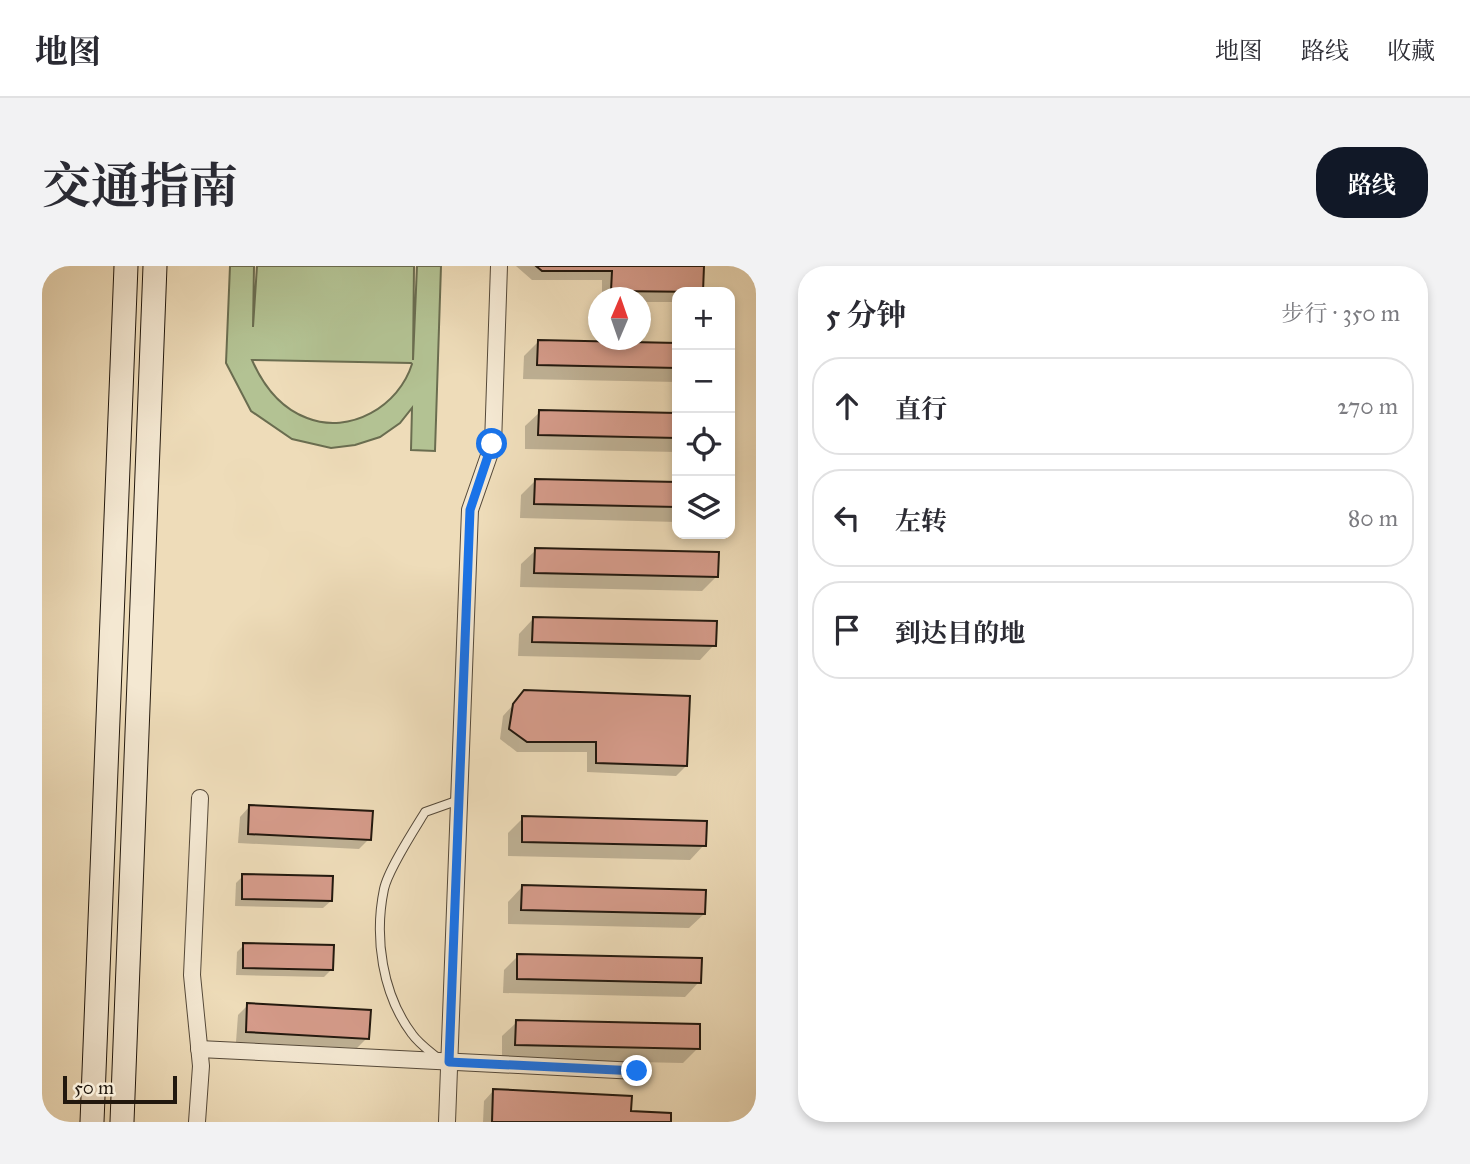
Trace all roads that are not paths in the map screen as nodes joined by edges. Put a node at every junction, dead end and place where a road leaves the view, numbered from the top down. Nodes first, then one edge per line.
1 (126, 266) edge
2 (155, 266) edge
3 (499, 266) edge
4 (200, 798) dead end
5 (459, 800) junction
6 (199, 1049) junction
7 (446, 1062) junction
8 (637, 1071) dead end
9 (92, 1122) edge
10 (122, 1122) edge
11 (197, 1122) edge
12 (447, 1122) edge

1 - 9 street
2 - 10 street
3 - 5 street
4 - 6 street
5 - 7 street
5 - 7 lane
6 - 7 street
6 - 11 street
7 - 8 street
7 - 12 street

